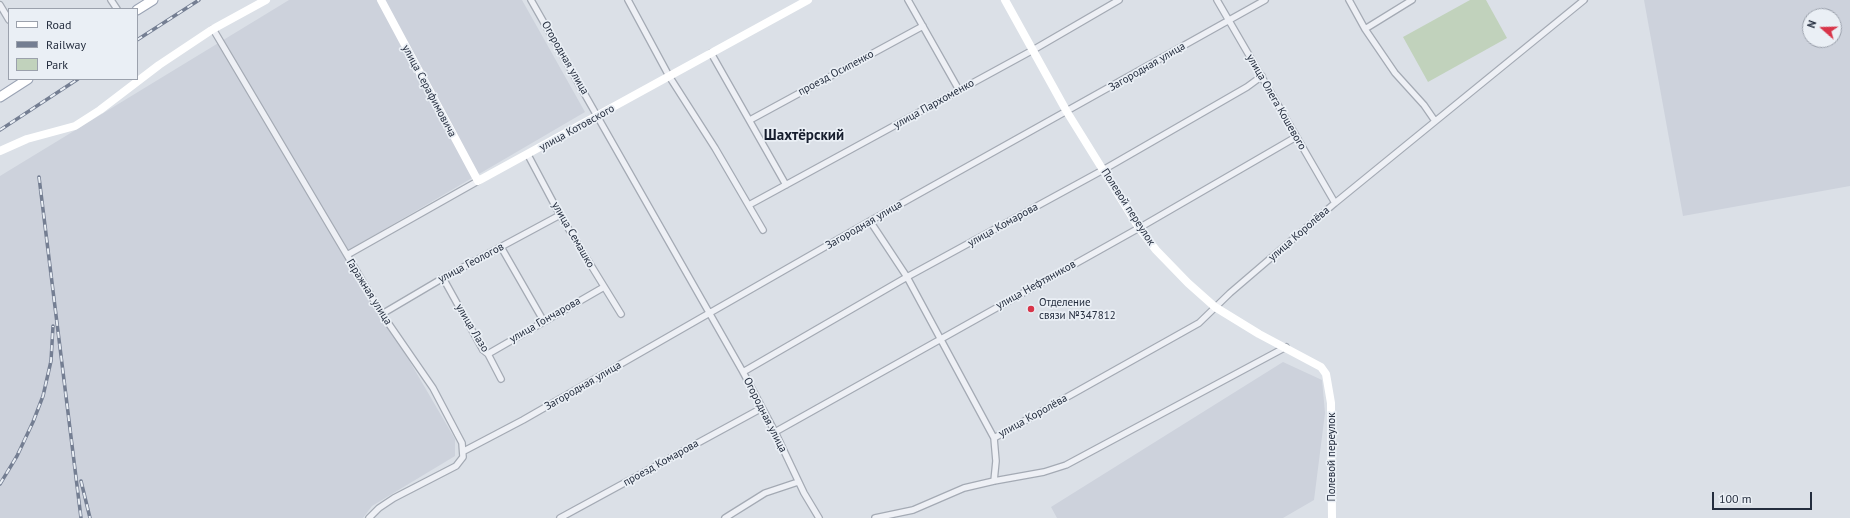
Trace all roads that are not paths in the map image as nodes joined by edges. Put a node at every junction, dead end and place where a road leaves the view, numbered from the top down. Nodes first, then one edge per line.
1 (153, 0) edge
2 (266, 0) edge
3 (381, 0) edge
4 (531, 0) edge
5 (808, 0) edge
6 (908, 0) edge
7 (1005, 0) edge
8 (1119, 0) edge
9 (1217, 0) edge
10 (1265, 0) edge
11 (1349, 0) edge
12 (1412, 0) edge
13 (1584, 0) edge
14 (631, 1) edge
15 (0, 4) edge
16 (138, 9) edge
17 (8, 18) edge
18 (1228, 20) junction
19 (923, 26) junction
20 (213, 29) junction
21 (1365, 29) junction
22 (1033, 50) junction
23 (711, 53) junction
24 (670, 76) junction
25 (1262, 76) junction
26 (26, 80) edge
27 (959, 90) junction
28 (0, 97) edge
29 (1067, 112) junction
30 (598, 116) junction
31 (750, 120) junction
32 (1435, 121) junction
33 (1296, 137) junction
34 (0, 151) edge
35 (528, 154) junction
36 (1103, 170) junction
37 (478, 181) junction
38 (786, 184) junction
39 (1335, 203) junction
40 (749, 205) junction
41 (560, 215) junction
42 (870, 221) junction
43 (1139, 228) junction
44 (763, 230) dead end
45 (501, 247) junction
46 (347, 255) junction
47 (907, 277) junction
48 (443, 278) junction
49 (604, 286) junction
50 (1215, 307) junction
51 (382, 314) junction
52 (621, 314) dead end
53 (708, 314) junction
54 (543, 320) junction
55 (940, 338) junction
56 (1286, 347) junction
57 (488, 354) junction
58 (742, 372) junction
59 (501, 379) dead end
60 (762, 408) junction
61 (775, 432) junction
62 (994, 438) junction
63 (464, 451) junction
64 (994, 481) junction
65 (798, 482) junction
66 (370, 518) edge
67 (560, 518) edge
68 (725, 518) edge
69 (819, 518) edge
70 (875, 518) edge
71 (1332, 518) edge

1 - 16 main road
2 - 20 street
3 - 37 street, улица Серафимовича
4 - 30 street, Огородная улица
5 - 23 street, улица Котовского
6 - 19 street
7 - 22 street, Полевой переулок
8 - 22 street, улица Пархоменко
9 - 18 street, улица Олега Кошевого
10 - 18 street, Загородная улица
11 - 21 street
12 - 21 street
13 - 32 street, улица Королёва
14 - 24 street
15 - 17 street
18 - 25 street, улица Олега Кошевого
18 - 29 street, Загородная улица
19 - 27 street
19 - 31 street, проезд Осипенко
20 - 34 street
20 - 46 street, Гаражная улица
21 - 32 street
22 - 27 street, улица Пархоменко
22 - 29 street, Полевой переулок
23 - 24 street, улица Котовского
23 - 31 street
24 - 30 street, улица Котовского
24 - 40 street
25 - 33 street, улица Олега Кошевого
25 - 36 street, улица Комарова
26 - 28 main road
27 - 38 street, улица Пархоменко
29 - 36 street, Полевой переулок
29 - 42 street, Загородная улица
30 - 35 street, улица Котовского
30 - 53 street, Огородная улица
31 - 38 street
32 - 39 street, улица Королёва
33 - 39 street, улица Олега Кошевого
33 - 43 street, улица Нефтяников
35 - 37 street, улица Котовского
35 - 41 street, улица Семашко
36 - 43 street, Полевой переулок
36 - 47 street, улица Комарова
37 - 46 street, улица Котовского
38 - 40 street, улица Пархоменко
39 - 50 street, улица Королёва
40 - 44 street
41 - 45 street, улица Геологов
41 - 49 street, улица Семашко
42 - 47 street
42 - 53 street, Загородная улица
43 - 50 street, Полевой переулок
43 - 55 street, улица Нефтяников
45 - 48 street, улица Геологов
45 - 54 street
46 - 51 street, Гаражная улица
47 - 55 street
47 - 58 street, улица Комарова
48 - 51 street, улица Геологов
48 - 57 street, улица Лазо
49 - 52 street, улица Семашко
49 - 54 street, улица Гончарова
50 - 56 street, Полевой переулок
50 - 62 street, улица Королёва
51 - 63 street, Гаражная улица
53 - 58 street, Огородная улица
53 - 63 street, Загородная улица
54 - 57 street, улица Гончарова
55 - 61 street, улица Нефтяников
55 - 62 street
56 - 64 street
56 - 71 street, Полевой переулок
57 - 59 street, улица Лазо
58 - 60 street, Огородная улица
60 - 61 street, Огородная улица
60 - 67 street, проезд Комарова
61 - 65 street, Огородная улица
62 - 64 street
63 - 66 street
64 - 70 street
65 - 68 street
65 - 69 street, Огородная улица

